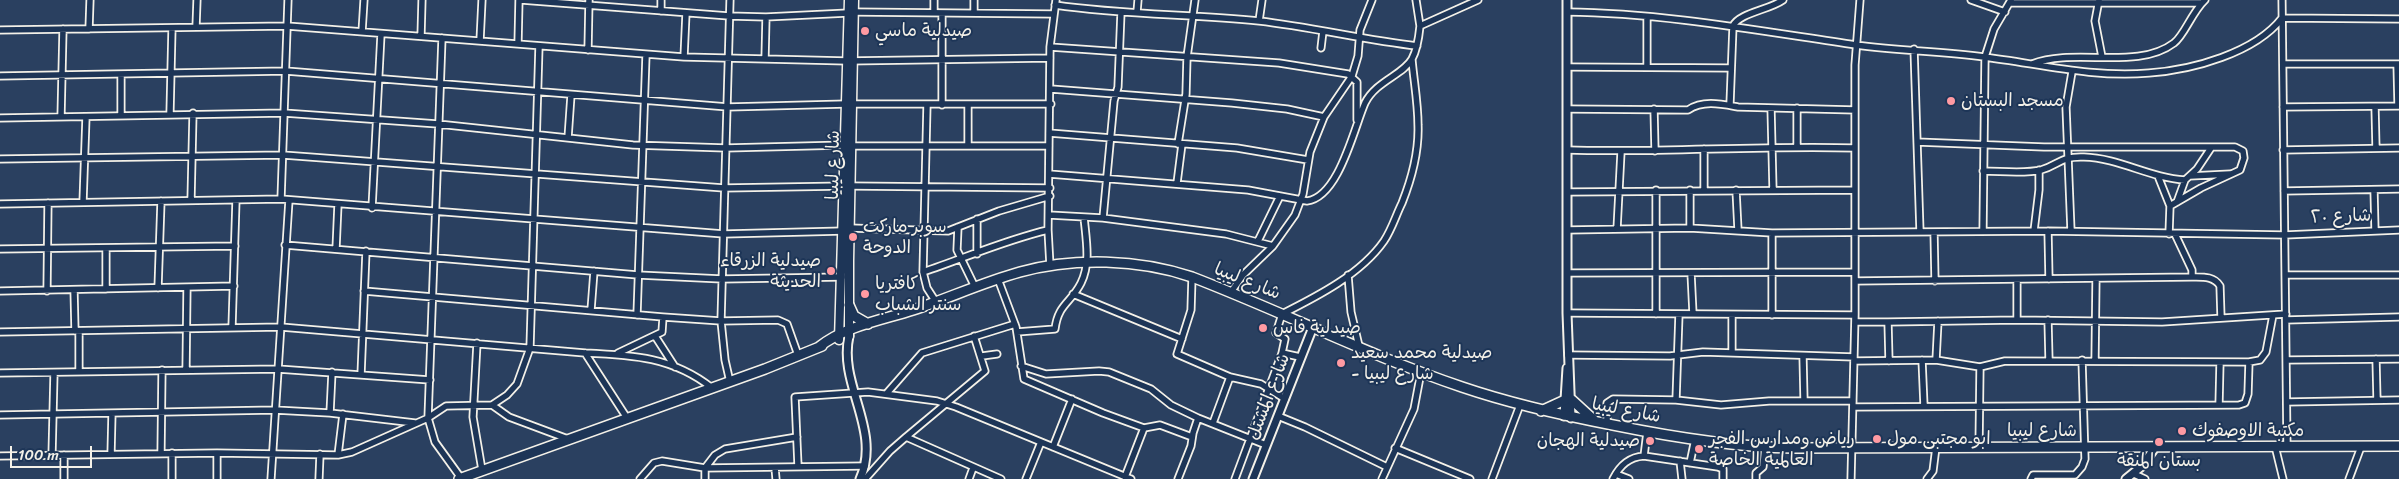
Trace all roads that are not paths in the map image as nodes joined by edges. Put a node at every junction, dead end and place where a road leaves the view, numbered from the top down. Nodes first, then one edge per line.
1 (90, 0) edge
2 (197, 0) edge
3 (288, 0) edge
4 (364, 0) edge
5 (422, 0) edge
6 (482, 0) edge
7 (520, 0) edge
8 (661, 0) edge
9 (730, 0) edge
10 (849, 0) edge
11 (854, 0) edge
12 (934, 0) edge
13 (974, 0) edge
14 (1138, 0) edge
15 (1195, 0) edge
16 (1262, 0) edge
17 (1372, 0) edge
18 (1416, 0) edge
19 (1478, 0) edge
20 (1566, 0) edge
21 (1783, 0) edge
22 (1860, 0) edge
23 (1971, 0) edge
24 (2282, 0) edge
25 (2046, 1) edge
26 (2098, 1) edge
27 (2011, 2) edge
28 (2204, 2) edge
29 (589, 3) edge
30 (1056, 3) edge
31 (661, 11) junction
32 (851, 12) junction
33 (974, 12) junction
34 (1121, 12) junction
35 (1137, 12) junction
36 (1567, 12) junction
37 (2005, 12) junction
38 (686, 13) junction
39 (934, 13) junction
40 (942, 13) junction
41 (1053, 14) junction
42 (729, 16) junction
43 (1193, 16) junction
44 (766, 17) junction
45 (1647, 17) junction
46 (2282, 18) junction
47 (2399, 19) edge
48 (1259, 21) junction
49 (287, 26) junction
50 (1420, 26) junction
51 (1733, 26) junction
52 (196, 27) junction
53 (172, 28) junction
54 (63, 29) junction
55 (90, 29) junction
56 (0, 30) edge
57 (1323, 31) junction
58 (362, 32) junction
59 (380, 34) junction
60 (421, 36) junction
61 (1359, 36) junction
62 (442, 38) junction
63 (480, 41) junction
64 (518, 44) junction
65 (1856, 45) junction
66 (540, 46) junction
67 (1416, 46) junction
68 (1050, 47) junction
69 (1321, 48) dead end
70 (1914, 49) junction
71 (588, 50) junction
72 (1120, 52) junction
73 (646, 55) junction
74 (684, 57) junction
75 (1187, 57) junction
76 (1985, 57) junction
77 (2102, 57) junction
78 (728, 58) junction
79 (1050, 58) junction
80 (766, 59) junction
81 (942, 59) junction
82 (1412, 60) junction
83 (850, 61) junction
84 (2032, 64) junction
85 (2283, 64) junction
86 (2398, 64) edge
87 (1647, 66) junction
88 (1567, 67) junction
89 (1731, 68) junction
90 (286, 71) junction
91 (2072, 72) junction
92 (122, 74) junction
93 (171, 74) junction
94 (62, 75) junction
95 (0, 76) edge
96 (1352, 76) junction
97 (378, 78) junction
98 (440, 84) junction
99 (1051, 89) junction
100 (539, 92) junction
101 (1116, 94) junction
102 (571, 95) junction
103 (645, 100) junction
104 (1185, 100) junction
105 (849, 104) junction
106 (968, 104) junction
107 (1051, 104) junction
108 (1730, 104) junction
109 (927, 105) junction
110 (942, 105) junction
111 (2398, 106) edge
112 (728, 107) junction
113 (2283, 107) junction
114 (2375, 107) junction
115 (1771, 108) junction
116 (1797, 108) junction
117 (1567, 109) junction
118 (1654, 109) junction
119 (1855, 110) junction
120 (170, 113) junction
121 (194, 113) junction
122 (284, 113) junction
123 (121, 116) junction
124 (61, 117) junction
125 (86, 117) junction
126 (1324, 117) junction
127 (0, 118) edge
128 (376, 120) junction
129 (1358, 123) junction
130 (438, 124) junction
131 (1049, 133) junction
132 (537, 134) junction
133 (568, 138) junction
134 (1110, 139) junction
135 (1917, 142) junction
136 (1180, 144) junction
137 (1983, 144) junction
138 (644, 145) junction
139 (968, 145) junction
140 (848, 146) junction
141 (927, 146) junction
142 (1049, 146) junction
143 (1797, 146) junction
144 (1772, 147) junction
145 (2067, 147) junction
146 (726, 148) junction
147 (1855, 148) junction
148 (2210, 148) junction
149 (2376, 148) junction
150 (2399, 148) edge
151 (1704, 149) junction
152 (1568, 150) junction
153 (1655, 150) junction
154 (2283, 150) junction
155 (1621, 152) junction
156 (283, 155) junction
157 (192, 156) junction
158 (85, 157) junction
159 (2068, 158) junction
160 (0, 159) edge
161 (1308, 160) junction
162 (374, 162) junction
163 (436, 166) junction
164 (1983, 170) junction
165 (2039, 170) junction
166 (536, 174) junction
167 (1049, 174) junction
168 (2232, 174) junction
169 (2158, 176) junction
170 (1107, 177) junction
171 (2187, 178) junction
172 (643, 182) junction
173 (1177, 183) junction
174 (847, 186) junction
175 (927, 186) junction
176 (724, 188) junction
177 (1050, 188) junction
178 (1656, 190) junction
179 (1690, 190) junction
180 (1704, 190) junction
181 (1736, 190) junction
182 (1773, 190) junction
183 (1855, 190) junction
184 (2374, 190) junction
185 (2399, 190) edge
186 (1619, 191) junction
187 (2284, 191) junction
188 (1568, 192) junction
189 (1050, 196) junction
190 (1280, 196) junction
191 (281, 199) junction
192 (191, 200) junction
193 (236, 200) junction
194 (289, 200) junction
195 (1301, 200) junction
196 (161, 201) junction
197 (83, 202) junction
198 (2177, 202) junction
199 (48, 203) junction
200 (0, 204) edge
201 (338, 204) junction
202 (2170, 206) junction
203 (372, 208) junction
204 (435, 212) junction
205 (1049, 215) junction
206 (1084, 217) junction
207 (1103, 218) junction
208 (977, 219) junction
209 (534, 221) junction
210 (958, 227) junction
211 (640, 228) junction
212 (1690, 228) junction
213 (923, 229) junction
214 (1617, 229) junction
215 (1656, 229) junction
216 (846, 230) junction
217 (1048, 230) junction
218 (1568, 230) junction
219 (1738, 230) junction
220 (2399, 230) edge
221 (1983, 231) junction
222 (2034, 231) junction
223 (2048, 231) junction
224 (2071, 231) junction
225 (2375, 231) junction
226 (1920, 232) junction
227 (1934, 232) junction
228 (1772, 233) junction
229 (1855, 233) junction
230 (724, 234) junction
231 (2172, 234) junction
232 (2285, 235) junction
233 (1258, 241) junction
234 (285, 245) junction
235 (160, 246) junction
236 (235, 246) junction
237 (1272, 246) junction
238 (106, 248) junction
239 (0, 249) edge
240 (47, 249) junction
241 (336, 249) junction
242 (366, 251) junction
243 (977, 254) junction
244 (433, 258) junction
245 (960, 260) junction
246 (1088, 264) junction
247 (533, 266) junction
248 (1050, 266) junction
249 (594, 271) junction
250 (922, 272) junction
251 (1772, 272) junction
252 (1855, 272) junction
253 (1568, 273) junction
254 (1691, 273) junction
255 (1655, 274) junction
256 (638, 275) junction
257 (1348, 275) junction
258 (2285, 275) junction
259 (2399, 275) edge
260 (842, 277) junction
261 (1192, 277) junction
262 (2192, 277) junction
263 (722, 279) junction
264 (998, 279) junction
265 (2049, 279) junction
266 (2096, 279) junction
267 (2017, 280) junction
268 (1855, 281) junction
269 (1936, 281) junction
270 (234, 286) junction
271 (975, 287) junction
272 (158, 288) junction
273 (187, 288) junction
274 (106, 289) junction
275 (74, 290) junction
276 (0, 291) edge
277 (47, 291) junction
278 (364, 291) junction
279 (1231, 292) junction
280 (1072, 294) junction
281 (432, 298) junction
282 (936, 302) junction
283 (531, 306) junction
284 (849, 306) junction
285 (591, 310) junction
286 (1567, 313) junction
287 (1282, 314) junction
288 (1656, 314) junction
289 (1679, 314) junction
290 (1693, 314) junction
291 (637, 315) junction
292 (1732, 315) junction
293 (1772, 315) junction
294 (2273, 315) junction
295 (663, 317) junction
296 (2286, 317) junction
297 (2399, 317) edge
298 (2221, 318) junction
299 (1855, 319) junction
300 (882, 320) junction
301 (2017, 320) junction
302 (2048, 320) junction
303 (2095, 320) junction
304 (722, 321) junction
305 (1938, 321) junction
306 (1888, 322) junction
307 (868, 324) junction
308 (1015, 324) junction
309 (232, 327) junction
310 (281, 327) junction
311 (1313, 327) junction
312 (186, 328) junction
313 (77, 331) junction
314 (0, 332) edge
315 (1017, 332) junction
316 (849, 333) junction
317 (362, 334) junction
318 (655, 336) junction
319 (974, 336) junction
320 (839, 338) junction
321 (1182, 339) junction
322 (431, 340) junction
323 (477, 343) junction
324 (1359, 346) junction
325 (530, 348) junction
326 (846, 350) junction
327 (585, 353) junction
328 (1282, 353) junction
329 (1732, 353) junction
330 (616, 354) junction
331 (997, 354) dead end
332 (798, 355) junction
333 (1568, 355) junction
334 (1678, 355) junction
335 (982, 356) junction
336 (1803, 357) junction
337 (1300, 358) junction
338 (1854, 359) junction
339 (2399, 359) edge
340 (1922, 360) junction
341 (1936, 360) junction
342 (2049, 360) junction
343 (2082, 360) junction
344 (2286, 360) junction
345 (2376, 360) junction
346 (1889, 361) junction
347 (2094, 361) junction
348 (2220, 362) junction
349 (2249, 362) junction
350 (1021, 366) junction
351 (675, 367) junction
352 (1980, 367) junction
353 (278, 369) junction
354 (162, 370) junction
355 (186, 370) junction
356 (79, 372) junction
357 (332, 372) junction
358 (1421, 372) junction
359 (0, 373) edge
360 (54, 373) junction
361 (361, 375) junction
362 (1230, 377) junction
363 (430, 380) junction
364 (730, 382) junction
365 (712, 388) junction
366 (1269, 388) junction
367 (854, 392) junction
368 (887, 393) junction
369 (1072, 399) junction
370 (1285, 399) junction
371 (1568, 400) junction
372 (1676, 400) junction
373 (1804, 400) junction
374 (2377, 400) junction
375 (2399, 400) edge
376 (2287, 402) junction
377 (947, 404) junction
378 (1853, 404) junction
379 (2219, 404) junction
380 (473, 405) junction
381 (492, 405) junction
382 (1520, 405) junction
383 (1924, 406) junction
384 (1979, 406) junction
385 (2084, 406) junction
386 (276, 410) junction
387 (1541, 411) junction
388 (160, 412) junction
389 (112, 413) junction
390 (330, 413) junction
391 (53, 414) junction
392 (342, 414) junction
393 (0, 415) edge
394 (1278, 416) junction
395 (1568, 417) junction
396 (428, 418) junction
397 (627, 418) junction
398 (1198, 418) junction
399 (1595, 421) junction
400 (416, 423) junction
401 (1213, 423) junction
402 (1607, 424) junction
403 (1144, 428) junction
404 (1648, 432) junction
405 (797, 437) junction
406 (906, 437) junction
407 (1192, 437) junction
408 (1250, 438) junction
409 (568, 439) junction
410 (1695, 439) junction
411 (1041, 442) junction
412 (1266, 445) junction
413 (1979, 446) junction
414 (2156, 446) junction
415 (2275, 446) junction
416 (2287, 446) junction
417 (2399, 446) edge
418 (1053, 447) junction
419 (1765, 447) junction
420 (1936, 447) junction
421 (2361, 447) junction
422 (1395, 448) junction
423 (1852, 448) junction
424 (2086, 448) junction
425 (161, 453) junction
426 (172, 453) junction
427 (217, 453) junction
428 (273, 453) junction
429 (111, 454) junction
430 (320, 454) junction
431 (338, 454) junction
432 (52, 455) junction
433 (64, 455) junction
434 (0, 456) edge
435 (1644, 456) junction
436 (1680, 461) junction
437 (1690, 463) junction
438 (798, 466) junction
439 (865, 466) junction
440 (1387, 467) junction
441 (705, 468) junction
442 (775, 468) junction
443 (973, 468) junction
444 (482, 470) junction
445 (2134, 474) junction
446 (1615, 476) edge
447 (1123, 477) edge
448 (2076, 477) edge
449 (864, 478) edge
450 (64, 479) edge
451 (172, 479) edge
452 (217, 479) edge
453 (271, 479) edge
454 (319, 479) edge
455 (460, 479) edge
456 (640, 479) edge
457 (705, 479) edge
458 (776, 479) edge
459 (968, 479) edge
460 (1001, 479) edge
461 (1026, 479) edge
462 (1178, 479) edge
463 (1234, 479) edge
464 (1253, 479) edge
465 (1382, 479) edge
466 (1470, 479) edge
467 (1492, 479) edge
468 (1629, 479) edge
469 (1682, 479) edge
470 (1723, 479) edge
471 (1756, 479) edge
472 (1850, 479) edge
473 (1926, 479) edge
474 (2032, 479) edge
475 (2126, 479) edge
476 (2145, 479) edge
477 (2283, 479) edge
478 (2350, 479) edge

1 - 55 street
2 - 52 street
3 - 49 street
4 - 58 street
5 - 60 street
6 - 63 street
7 - 29 street
7 - 64 street
8 - 31 street
9 - 42 street
10 - 32 main road, شارع ليبيا
11 - 32 main road, شارع ليبيا
12 - 39 street
13 - 33 street
14 - 35 street
15 - 43 street
16 - 48 street
17 - 61 street
18 - 50 street
19 - 50 street
20 - 36 street
21 - 51 street
22 - 65 street
23 - 37 street
24 - 46 street
25 - 26 street
25 - 27 street
26 - 28 street
26 - 77 street
27 - 37 street
28 - 77 street
29 - 31 street
29 - 71 street
30 - 34 street
30 - 41 street
31 - 38 street
32 - 39 street
32 - 44 street
32 - 83 main road, شارع ليبيا
33 - 40 street
33 - 41 street
34 - 35 street
34 - 72 street
35 - 43 street
36 - 45 street
36 - 88 street
37 - 76 street
38 - 42 street
38 - 74 street
39 - 40 street
40 - 81 street
41 - 68 street
42 - 44 street
42 - 78 street
43 - 48 street
43 - 75 street
44 - 80 street
45 - 51 street
45 - 87 street
46 - 47 street
46 - 85 street
46 - 91 street
48 - 57 street
49 - 52 street
49 - 58 street
49 - 90 street
50 - 67 street
51 - 65 street
51 - 89 street
52 - 53 street
53 - 55 street
53 - 93 street
54 - 55 street
54 - 56 street
54 - 94 street
57 - 61 street
57 - 69 street
58 - 59 street
59 - 60 street
59 - 97 street
60 - 62 street
61 - 67 street
61 - 96 street
62 - 63 street
62 - 98 street
63 - 64 street
64 - 66 street
65 - 70 street
65 - 119 street
66 - 71 street
66 - 100 street
67 - 82 street
68 - 72 street
68 - 79 street
70 - 76 street
70 - 135 street
71 - 73 street
72 - 75 street
72 - 101 street
73 - 74 street
73 - 103 street
74 - 78 street
75 - 96 street
75 - 104 street
76 - 84 street
76 - 137 street
77 - 84 street
78 - 80 street
78 - 112 street
79 - 81 street
79 - 99 street
80 - 83 street
81 - 83 street
81 - 110 street
82 - 129 street
82 - 257 street
83 - 105 main road, شارع ليبيا
84 - 91 street
85 - 86 street
85 - 113 street
86 - 111 street
87 - 88 street
87 - 89 street
88 - 117 street
89 - 108 street
90 - 93 street
90 - 97 street
90 - 122 street
91 - 145 street
92 - 93 street
92 - 94 street
92 - 123 street
93 - 120 street
94 - 95 street
94 - 124 street
96 - 126 street
96 - 129 street
97 - 98 street
97 - 128 street
98 - 100 street
98 - 130 street
99 - 101 street
99 - 107 street
100 - 102 street
100 - 132 street
101 - 104 street
101 - 134 street
102 - 103 street
102 - 133 street
103 - 112 street
103 - 138 street
104 - 126 street
104 - 136 street
105 - 109 street
105 - 112 street
105 - 140 main road, شارع ليبيا
106 - 107 street
106 - 110 street
106 - 139 street
107 - 131 street
108 - 115 street
108 - 118 street
109 - 110 street
109 - 141 street
111 - 114 street
112 - 146 street
113 - 114 street
113 - 154 street
114 - 149 street
115 - 116 street
115 - 144 street
116 - 119 street
116 - 143 street
117 - 118 street
117 - 152 street
118 - 153 street
119 - 147 street
120 - 121 street
120 - 123 street
121 - 122 street
121 - 157 street
122 - 128 street
122 - 156 street
123 - 125 street
124 - 125 street
124 - 127 street
125 - 158 street
126 - 161 street
128 - 130 street
128 - 162 street
129 - 195 street
130 - 132 street
130 - 163 street
131 - 134 street
131 - 142 street
132 - 133 street
132 - 166 street
133 - 138 street
134 - 136 street
134 - 170 street
135 - 137 street
135 - 226 street
136 - 161 street
136 - 173 street
137 - 145 street
137 - 164 street
138 - 146 street
138 - 172 street
139 - 141 street
139 - 142 street
140 - 141 street
140 - 146 street
140 - 174 main road, شارع ليبيا
141 - 175 street
142 - 167 street
143 - 144 street
143 - 147 street
144 - 151 street
144 - 182 street
145 - 148 street
145 - 159 street
146 - 176 street
147 - 183 street
148 - 168 street
148 - 171 street
149 - 150 street
149 - 154 street
151 - 153 street
151 - 180 street
152 - 155 street
152 - 188 street
153 - 155 street
154 - 187 street
155 - 186 street
156 - 157 street
156 - 162 street
156 - 191 street
157 - 158 street
157 - 192 street
158 - 160 street
158 - 197 street
159 - 165 street
159 - 169 street
159 - 224 street
161 - 195 street
162 - 163 street
162 - 203 street
163 - 166 street
163 - 204 street
164 - 165 street
164 - 221 street
165 - 222 street
166 - 172 street
166 - 209 street
167 - 170 street
167 - 177 street
168 - 171 street
168 - 198 street
169 - 171 street
169 - 202 street
170 - 173 street
170 - 207 street
171 - 198 street
172 - 176 street
172 - 211 street
173 - 190 street
174 - 175 street
174 - 176 street
174 - 216 main road, شارع ليبيا
175 - 177 street
175 - 213 street
176 - 230 street
177 - 189 street
178 - 179 street
178 - 186 street
178 - 215 street
179 - 180 street
179 - 212 street
180 - 181 street
181 - 182 street
181 - 219 street
182 - 183 street
183 - 229 street
184 - 185 street
184 - 187 street
184 - 225 street
186 - 188 street
186 - 214 street
187 - 232 street
188 - 218 street
189 - 205 street
189 - 208 street
190 - 195 street
190 - 233 street
191 - 193 street
191 - 194 street
192 - 193 street
192 - 196 street
193 - 236 street
194 - 201 street
194 - 234 street
195 - 237 street
196 - 197 street
196 - 235 street
197 - 199 street
198 - 202 street
199 - 200 street
199 - 240 street
201 - 203 street
201 - 241 street
202 - 231 street
203 - 204 street
204 - 209 street
204 - 244 street
205 - 206 street
205 - 217 street
206 - 207 street
206 - 246 street
207 - 233 street
208 - 210 street
208 - 243 street
209 - 211 street
209 - 247 street
210 - 213 street
210 - 245 street
211 - 230 street
211 - 256 street
212 - 215 street, شارع ٢٠
212 - 219 street, شارع ٢٠
213 - 216 street
213 - 250 street
214 - 215 street, شارع ٢٠
214 - 218 street, شارع ٢٠
215 - 255 street
216 - 230 street
216 - 260 main road, شارع ليبيا
216 - 284 main road, شارع ليبيا
217 - 243 street
217 - 248 street
218 - 253 street
219 - 228 street, شارع ٢٠
220 - 225 street, شارع ٢٠
221 - 222 street, شارع ٢٠
221 - 227 street, شارع ٢٠
222 - 223 street, شارع ٢٠
223 - 224 street, شارع ٢٠
223 - 265 street
224 - 231 street, شارع ٢٠
225 - 232 street, شارع ٢٠
226 - 227 street, شارع ٢٠
226 - 229 street, شارع ٢٠
227 - 269 street
228 - 229 street, شارع ٢٠
228 - 251 street
229 - 252 street
230 - 263 street
231 - 232 street, شارع ٢٠
231 - 262 street
232 - 258 street
233 - 237 street
234 - 241 street
234 - 310 street
235 - 236 street
235 - 238 street
235 - 272 street
236 - 270 street
237 - 279 street
238 - 240 street
238 - 274 street
239 - 240 street
240 - 277 street
241 - 242 street
242 - 244 street
242 - 278 street
243 - 245 street
244 - 247 street
244 - 281 street
245 - 250 street
245 - 271 street
246 - 248 highway, شارع ليبيا
246 - 261 highway, شارع ليبيا
246 - 280 street
247 - 249 street
247 - 283 street
248 - 264 highway, شارع ليبيا
249 - 256 street
249 - 285 street
250 - 282 street
251 - 252 street
251 - 254 street
251 - 293 street
252 - 268 street
253 - 255 street
253 - 286 street
254 - 255 street
254 - 290 street
255 - 288 street
256 - 263 street
256 - 291 street
257 - 287 street
257 - 324 street
258 - 259 street
258 - 296 street
260 - 263 street
260 - 320 main road, شارع ليبيا
261 - 279 highway, شارع ليبيا
261 - 321 street
262 - 266 street
262 - 298 street
263 - 304 street
264 - 271 highway, شارع ليبيا
264 - 308 street
265 - 266 street
265 - 267 street
266 - 303 street
267 - 269 street
267 - 301 street
268 - 269 street
268 - 299 street
270 - 273 street
270 - 309 street
271 - 282 highway, شارع ليبيا
272 - 273 street
272 - 274 street
273 - 312 street
274 - 275 street
275 - 277 street
275 - 313 street
276 - 277 street
278 - 281 street
278 - 317 street
279 - 287 highway, شارع ليبيا
280 - 315 street
280 - 321 street
281 - 283 street
281 - 322 street
282 - 300 highway, شارع ليبيا
283 - 285 street
283 - 325 street
284 - 307 highway
284 - 316 main road, شارع ليبيا
285 - 291 street
286 - 288 street
286 - 333 street
287 - 311 highway, شارع ليبيا
287 - 328 street
288 - 289 street
289 - 290 street
289 - 334 street
290 - 292 street
291 - 295 street
292 - 293 street
292 - 329 street
293 - 299 street
294 - 296 street
294 - 298 street
294 - 349 street
295 - 304 street
295 - 318 street
296 - 297 street
296 - 344 street
298 - 303 street
299 - 306 street
299 - 338 street
300 - 307 highway, شارع ليبيا
300 - 316 highway, شارع ليبيا
301 - 302 street
301 - 305 street
302 - 303 street
302 - 342 street
303 - 347 street
304 - 332 street
304 - 364 street
305 - 306 street
305 - 341 street
306 - 346 street
307 - 316 highway, شارع ليبيا
308 - 315 street
308 - 319 street
309 - 310 street
309 - 312 street
310 - 317 street
310 - 353 street
311 - 324 highway, شارع ليبيا
311 - 337 street, شارع المشتل
312 - 313 street
312 - 355 street
313 - 314 street
313 - 356 street
315 - 350 street
316 - 320 highway, شارع ليبيا
316 - 326 street
317 - 322 street
317 - 361 street
318 - 330 street
318 - 351 street
319 - 335 street
319 - 368 street
320 - 326 street
320 - 332 highway, شارع ليبيا
321 - 362 street
322 - 323 street
322 - 363 street
323 - 325 street
323 - 380 street
324 - 358 highway, شارع ليبيا
325 - 327 street
325 - 381 street
326 - 367 street
327 - 330 street
327 - 397 street
328 - 337 street
328 - 366 street
329 - 334 street
329 - 336 street
330 - 351 street
331 - 335 street
332 - 364 highway, شارع ليبيا
333 - 334 street
333 - 371 street
334 - 372 street
335 - 377 street
336 - 338 street
336 - 373 street
337 - 370 street, شارع المشتل
338 - 346 street
338 - 378 street
339 - 345 street
340 - 341 street
340 - 346 street
340 - 383 street
341 - 352 street
342 - 343 street
342 - 352 street
343 - 347 street
343 - 385 street
344 - 345 street
344 - 376 street
345 - 374 street
347 - 348 street
348 - 349 street
348 - 379 street
349 - 379 street
350 - 369 street
350 - 398 street
351 - 365 street
352 - 384 street
353 - 355 street
353 - 357 street
353 - 386 street
354 - 355 street
354 - 356 street
354 - 388 street
356 - 360 street
357 - 361 street
357 - 390 street
358 - 382 highway, شارع ليبيا
358 - 422 street
359 - 360 street
360 - 391 street
361 - 363 street
362 - 366 street
362 - 401 street
363 - 396 street
364 - 365 highway, شارع ليبيا
365 - 397 highway, شارع ليبيا
366 - 370 street
366 - 408 street
367 - 368 street
367 - 405 street
367 - 439 street
368 - 377 street
369 - 403 street
369 - 418 street
370 - 394 street, شارع المشتل
371 - 387 highway
371 - 395 street
371 - 399 highway
372 - 373 street
372 - 402 street
373 - 378 street
374 - 375 street
374 - 376 street
376 - 416 street
377 - 406 street
377 - 411 street
378 - 383 street
378 - 423 street
379 - 385 street
380 - 381 street
380 - 396 street
380 - 444 street
381 - 409 street
382 - 387 highway, شارع ليبيا
382 - 467 street
383 - 384 street
384 - 385 street
384 - 413 street
385 - 424 street
386 - 388 street
386 - 390 street
386 - 428 street
387 - 395 highway, شارع ليبيا
388 - 389 street
388 - 425 street
389 - 391 street
389 - 429 street
390 - 392 street
391 - 393 street
391 - 432 street
392 - 400 street
392 - 431 street
394 - 412 street, شارع المشتل
394 - 440 street
395 - 399 highway, شارع ليبيا
396 - 400 street
396 - 455 street
397 - 409 highway, شارع ليبيا
398 - 401 street
398 - 407 street
399 - 402 highway, شارع ليبيا
400 - 431 street
401 - 408 street
402 - 404 highway, شارع ليبيا
403 - 407 street
403 - 447 street
404 - 410 highway, شارع ليبيا
404 - 435 street
405 - 438 street
405 - 441 street
406 - 443 street
406 - 449 street
407 - 462 street
408 - 412 street
408 - 463 street
409 - 444 highway, شارع ليبيا
410 - 419 highway, شارع ليبيا
410 - 437 street
411 - 418 street
411 - 461 street
412 - 464 street, شارع المشتل
413 - 420 highway, شارع ليبيا
413 - 424 highway, شارع ليبيا
414 - 415 highway, شارع ليبيا
414 - 424 highway, شارع ليبيا
414 - 445 street
415 - 416 highway, شارع ليبيا
415 - 477 street
416 - 421 highway, شارع ليبيا
417 - 421 highway, شارع ليبيا
418 - 447 street
419 - 423 highway, شارع ليبيا
419 - 471 street
420 - 423 highway, شارع ليبيا
420 - 473 street
421 - 478 street
422 - 440 street
422 - 466 street
423 - 472 street
424 - 448 street
425 - 426 street
425 - 429 street
426 - 427 street
426 - 451 street
427 - 428 street
427 - 452 street
428 - 430 street
428 - 453 street
429 - 433 street
430 - 431 street
430 - 454 street
432 - 433 street
432 - 434 street
433 - 450 street
435 - 436 street
435 - 446 street
436 - 437 street
436 - 469 street
437 - 470 street
438 - 439 street
438 - 442 street
439 - 449 street
440 - 465 street
441 - 442 street
441 - 456 street
441 - 457 street
442 - 458 street
443 - 459 street
443 - 460 street
444 - 455 highway, شارع ليبيا
445 - 475 street
445 - 476 street
446 - 468 street
448 - 474 street

